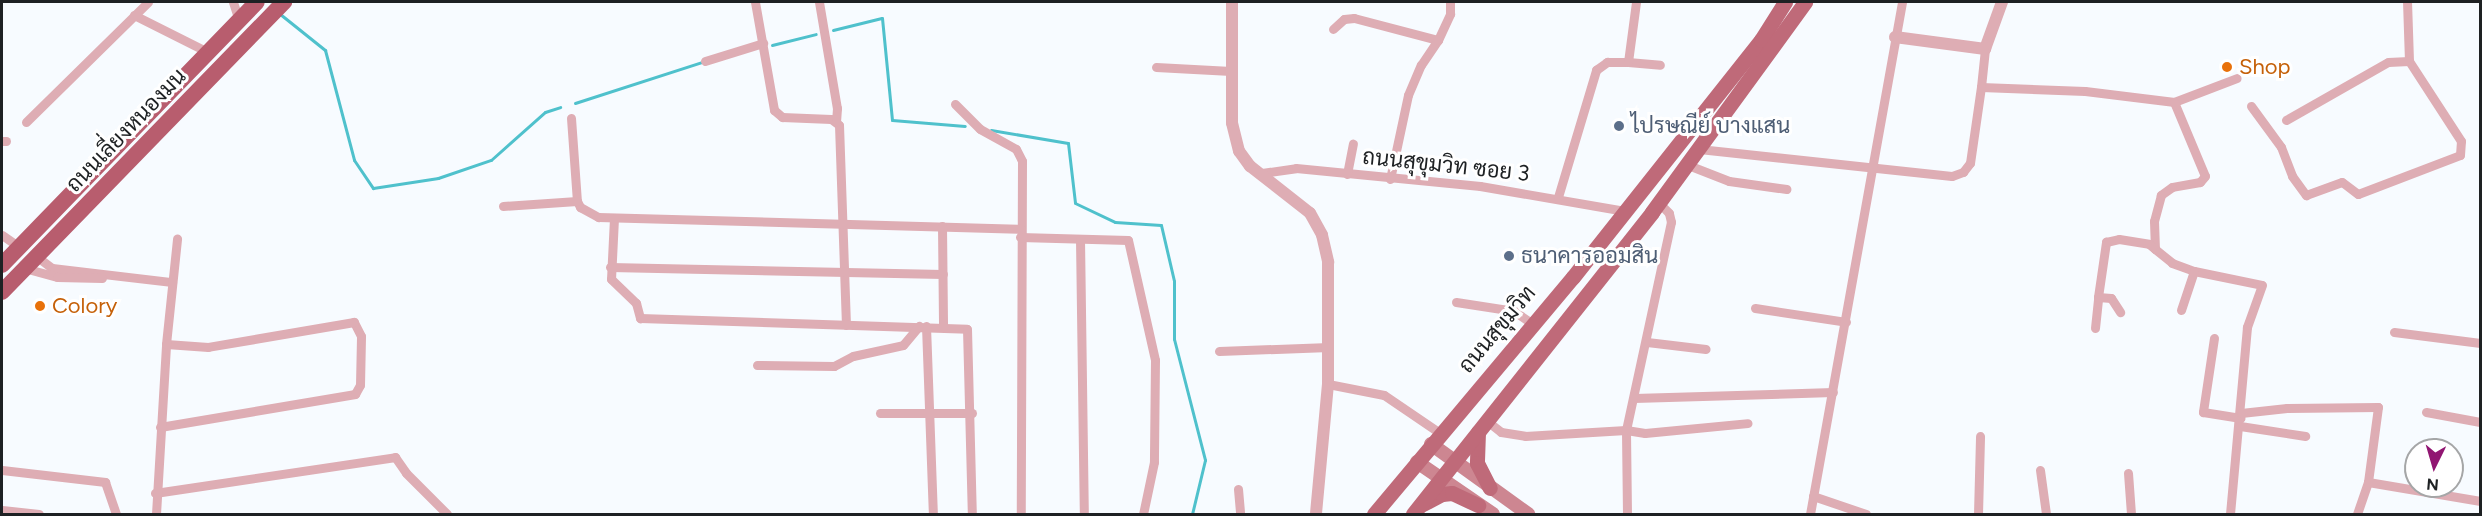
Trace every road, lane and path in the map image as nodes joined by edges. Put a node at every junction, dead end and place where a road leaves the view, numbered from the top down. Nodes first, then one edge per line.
1 (148, 2) edge
2 (233, 2) edge
3 (284, 2) edge
4 (755, 2) edge
5 (819, 2) edge
6 (1232, 2) edge
7 (1450, 2) edge
8 (1636, 2) edge
9 (1785, 2) edge
10 (1805, 2) edge
11 (1902, 2) edge
12 (2002, 2) edge
13 (2407, 2) edge
14 (248, 11) edge
15 (134, 15) junction
16 (1333, 29) dead end
17 (1895, 37) junction
18 (1438, 40) junction
19 (763, 43) junction
20 (1985, 49) junction
21 (208, 52) junction
22 (705, 61) dead end
23 (2409, 61) junction
24 (1628, 62) junction
25 (1660, 65) dead end
26 (1156, 67) dead end
27 (1231, 71) junction
28 (2237, 78) dead end
29 (1981, 87) junction
30 (2174, 102) junction
31 (955, 104) dead end
32 (2252, 106) dead end
33 (572, 118) dead end
34 (2286, 120) dead end
35 (26, 122) dead end
36 (836, 122) junction
37 (1353, 144) dead end
38 (1699, 148) junction
39 (1688, 165) junction
40 (1873, 168) junction
41 (1262, 173) junction
42 (1347, 174) junction
43 (1390, 179) junction
44 (1786, 189) dead end
45 (1558, 197) junction
46 (577, 201) junction
47 (1659, 203) junction
48 (503, 206) dead end
49 (1625, 211) junction
50 (614, 218) junction
51 (843, 222) junction
52 (942, 226) junction
53 (1021, 233) junction
54 (2, 235) edge
55 (177, 239) dead end
56 (1080, 239) junction
57 (19, 247) junction
58 (2155, 249) junction
59 (36, 256) junction
60 (2, 265) edge
61 (610, 267) junction
62 (24, 268) junction
63 (845, 271) junction
64 (2194, 271) junction
65 (943, 274) junction
66 (116, 278) junction
67 (172, 282) junction
68 (2, 292) edge
69 (2098, 297) junction
70 (1456, 302) dead end
71 (1755, 308) dead end
72 (2181, 310) dead end
73 (2120, 312) dead end
74 (1846, 322) junction
75 (1531, 323) junction
76 (846, 325) junction
77 (923, 326) junction
78 (943, 326) junction
79 (2095, 328) dead end
80 (2394, 332) dead end
81 (2214, 338) dead end
82 (1647, 342) junction
83 (2481, 343) edge
84 (166, 344) junction
85 (1329, 347) junction
86 (1706, 349) dead end
87 (1219, 351) dead end
88 (757, 364) dead end
89 (1328, 384) junction
90 (1833, 392) junction
91 (1634, 399) junction
92 (2426, 412) dead end
93 (880, 413) dead end
94 (928, 413) junction
95 (972, 413) junction
96 (2241, 419) junction
97 (2481, 422) edge
98 (1748, 423) dead end
99 (1482, 426) junction
100 (160, 427) junction
101 (1626, 430) junction
102 (1980, 436) dead end
103 (2305, 436) dead end
104 (1435, 438) junction
105 (1417, 462) junction
106 (1453, 462) junction
107 (2, 470) edge
108 (2040, 470) dead end
109 (2128, 473) dead end
110 (1440, 479) junction
111 (2368, 482) junction
112 (1490, 488) junction
113 (1238, 489) dead end
114 (155, 494) junction
115 (1813, 496) junction
116 (2481, 501) edge
117 (1478, 505) junction
118 (2, 510) edge
119 (1416, 510) edge
120 (39, 514) edge
121 (116, 514) edge
122 (156, 514) edge
123 (446, 514) edge
124 (933, 514) edge
125 (972, 514) edge
126 (1021, 514) edge
127 (1084, 514) edge
128 (1143, 514) edge
129 (1240, 514) edge
130 (1316, 514) edge
131 (1374, 514) edge
132 (1493, 514) edge
133 (1528, 514) edge
134 (1627, 514) edge
135 (1810, 514) edge
136 (1866, 514) edge
137 (1977, 514) edge
138 (2046, 514) edge
139 (2131, 514) edge
140 (2230, 514) edge
141 (2357, 514) edge

1 - 15 street
2 - 14 street
3 - 59 highway, ถนนเลี่ยงหนองมน
4 - 19 street
5 - 36 street
6 - 27 street
7 - 18 street
8 - 24 street
9 - 49 main road, ถนนสุขุมวิท
10 - 38 main road
11 - 17 street
12 - 20 street
13 - 23 street
14 - 21 highway, ถนนเลี่ยงหนองมน
15 - 21 street
15 - 35 street
16 - 18 street
17 - 20 street
17 - 40 street
18 - 43 street
19 - 22 street
19 - 36 street
20 - 29 street
21 - 57 highway, ถนนเลี่ยงหนองมน
23 - 32 street
23 - 34 street
24 - 25 street
24 - 45 street
26 - 27 street
27 - 41 street
28 - 30 street
29 - 30 street
29 - 40 street
30 - 58 street
31 - 53 street
33 - 46 street
36 - 51 street
37 - 42 street
38 - 39 main road
38 - 40 street
39 - 44 street
39 - 47 main road
40 - 74 street
41 - 42 street, ถนนสุขุมวิท ซอย 3
41 - 85 street
42 - 43 street, ถนนสุขุมวิท ซอย 3
43 - 45 street, ถนนสุขุมวิท ซอย 3
45 - 49 street, ถนนสุขุมวิท ซอย 3
46 - 48 street
46 - 50 street
47 - 82 street
47 - 99 main road
49 - 75 main road, ถนนสุขุมวิท
50 - 51 street
50 - 61 street
51 - 52 street
51 - 63 street
52 - 53 street
52 - 65 street
53 - 56 street
53 - 126 street
54 - 57 street
55 - 67 street
56 - 127 street
56 - 128 street
57 - 60 highway, ถนนเลี่ยงหนองมน
58 - 64 street
58 - 69 street
59 - 62 highway, ถนนเลี่ยงหนองมน
59 - 66 street
61 - 63 street
61 - 76 street
62 - 66 street
62 - 68 highway, ถนนเลี่ยงหนองมน
63 - 65 street
63 - 76 street
64 - 72 street
64 - 96 street
65 - 78 street
66 - 67 street
67 - 84 street
69 - 73 street
69 - 79 street
70 - 75 street
71 - 74 street
74 - 90 street
75 - 104 main road, ถนนสุขุมวิท
76 - 77 street
77 - 78 street
77 - 88 street
77 - 94 street
78 - 95 street
80 - 83 street
81 - 96 street
82 - 86 street
82 - 91 street
84 - 100 street
84 - 100 street
85 - 87 street
85 - 89 street
89 - 104 street
89 - 130 street
90 - 91 street
90 - 115 street
91 - 101 street
92 - 97 street
93 - 94 street
94 - 95 street
94 - 124 street
95 - 125 street
96 - 103 street
96 - 111 street
96 - 140 street
98 - 101 street
99 - 101 street
99 - 106 main road
99 - 112 main road
100 - 114 street
101 - 134 street
102 - 137 street
104 - 105 main road, ถนนสุขุมวิท
104 - 106 main road
105 - 110 main road
105 - 131 main road, ถนนสุขุมวิท
106 - 110 main road
106 - 112 main road
107 - 121 street
108 - 138 street
109 - 139 street
110 - 117 main road
110 - 119 main road
111 - 116 street
111 - 141 street
112 - 133 main road
113 - 129 street
114 - 122 street
114 - 123 street
115 - 135 street
115 - 136 street
117 - 119 main road
117 - 132 main road
118 - 120 street

